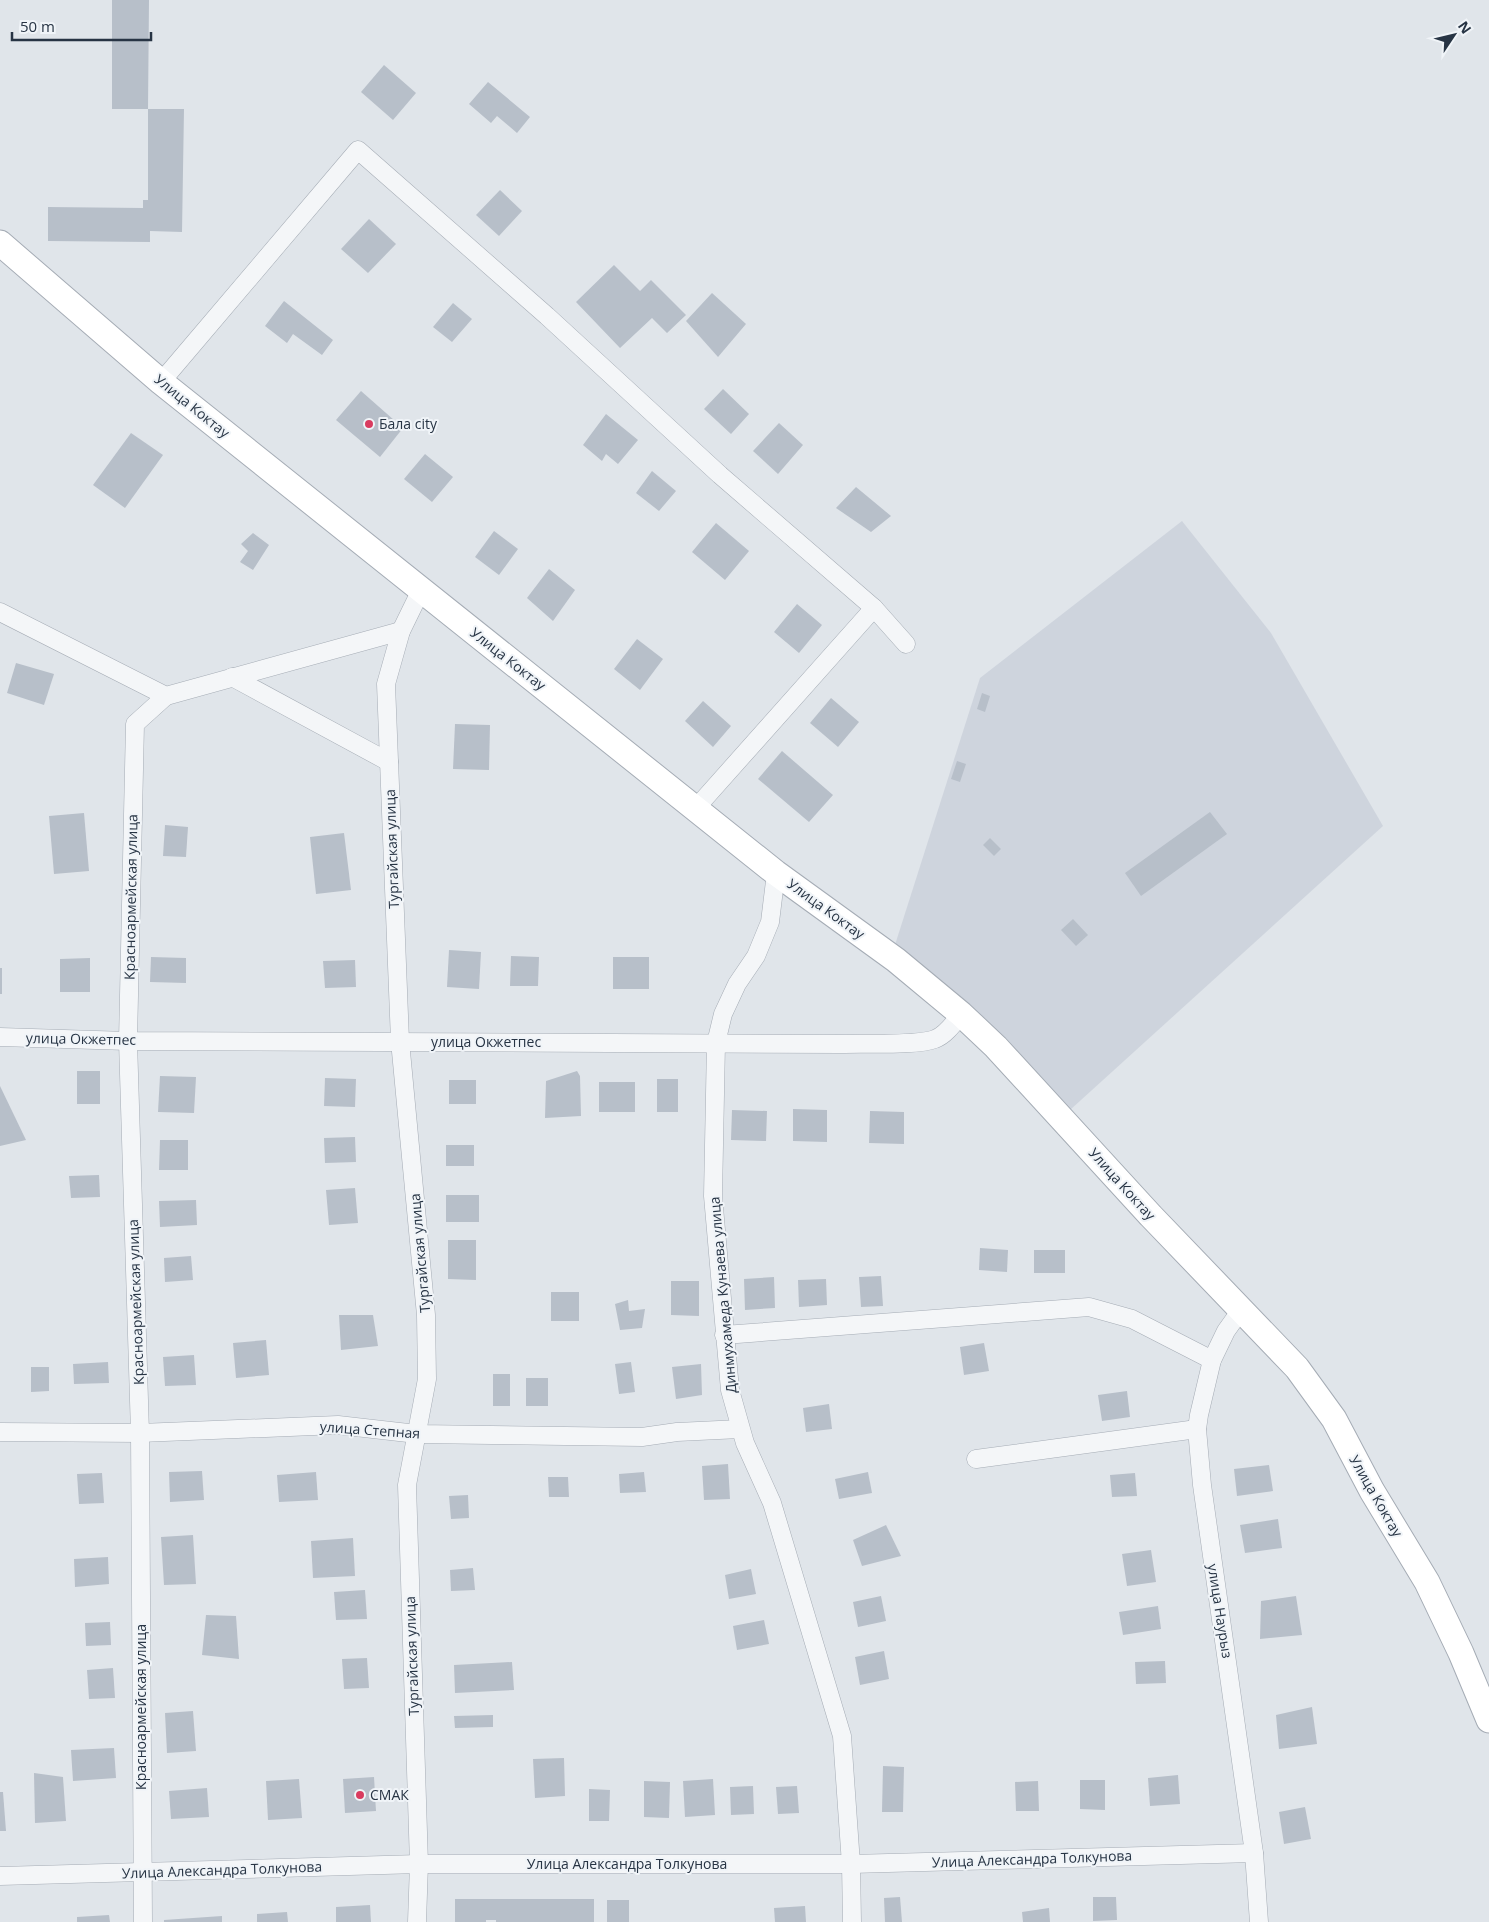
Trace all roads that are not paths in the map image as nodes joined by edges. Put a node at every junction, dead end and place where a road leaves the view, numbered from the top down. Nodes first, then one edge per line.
1 (0, 243) edge
2 (161, 382) junction
3 (421, 590) junction
4 (874, 608) junction
5 (0, 612) edge
6 (400, 631) junction
7 (906, 644) dead end
8 (232, 677) junction
9 (166, 696) junction
10 (389, 762) junction
11 (696, 808) junction
12 (776, 873) junction
13 (960, 1014) junction
14 (0, 1037) edge
15 (128, 1040) junction
16 (400, 1041) junction
17 (716, 1043) junction
18 (1241, 1310) junction
19 (724, 1335) junction
20 (1212, 1360) junction
21 (740, 1429) junction
22 (1197, 1429) junction
23 (0, 1432) edge
24 (140, 1433) junction
25 (417, 1434) junction
26 (976, 1459) dead end
27 (1489, 1720) edge
28 (1254, 1852) junction
29 (419, 1864) junction
30 (851, 1864) junction
31 (142, 1873) junction
32 (0, 1876) edge
33 (143, 1922) edge
34 (417, 1922) edge
35 (852, 1922) edge
36 (1259, 1922) edge

1 - 2 street, Улица Коктау
2 - 3 street, Улица Коктау
2 - 4 street
3 - 6 street, Тургайская улица
3 - 11 street, Улица Коктау
4 - 7 street
4 - 11 street
5 - 9 street
6 - 8 street
6 - 10 street, Тургайская улица
8 - 9 street
8 - 10 street
9 - 15 street, Красноармейская улица
10 - 16 street, Тургайская улица
11 - 12 street, Улица Коктау
12 - 13 street, Улица Коктау
12 - 17 street, Динмухамеда Кунаева улица
13 - 17 street, улица Окжетпес
13 - 18 street, Улица Коктау
14 - 15 street, улица Окжетпес
15 - 16 street, улица Окжетпес
15 - 24 street, Красноармейская улица
16 - 17 street, улица Окжетпес
16 - 25 street, Тургайская улица
17 - 19 street, Динмухамеда Кунаева улица
18 - 20 street, улица Наурыз
18 - 27 street, Улица Коктау
19 - 20 street
19 - 21 street, Динмухамеда Кунаева улица
20 - 22 street, улица Наурыз
21 - 25 street, улица Степная
21 - 30 street, Динмухамеда Кунаева улица
22 - 26 street
22 - 28 street, улица Наурыз
23 - 24 street, улица Степная
24 - 25 street, улица Степная
24 - 31 street, Красноармейская улица
25 - 29 street, Тургайская улица
28 - 30 street, Улица Александра Толкунова
28 - 36 street, улица Наурыз
29 - 30 street, Улица Александра Толкунова
29 - 31 street, Улица Александра Толкунова
29 - 34 street, Тургайская улица
30 - 35 street, Динмухамеда Кунаева улица
31 - 32 street, Улица Александра Толкунова
31 - 33 street, Красноармейская улица

